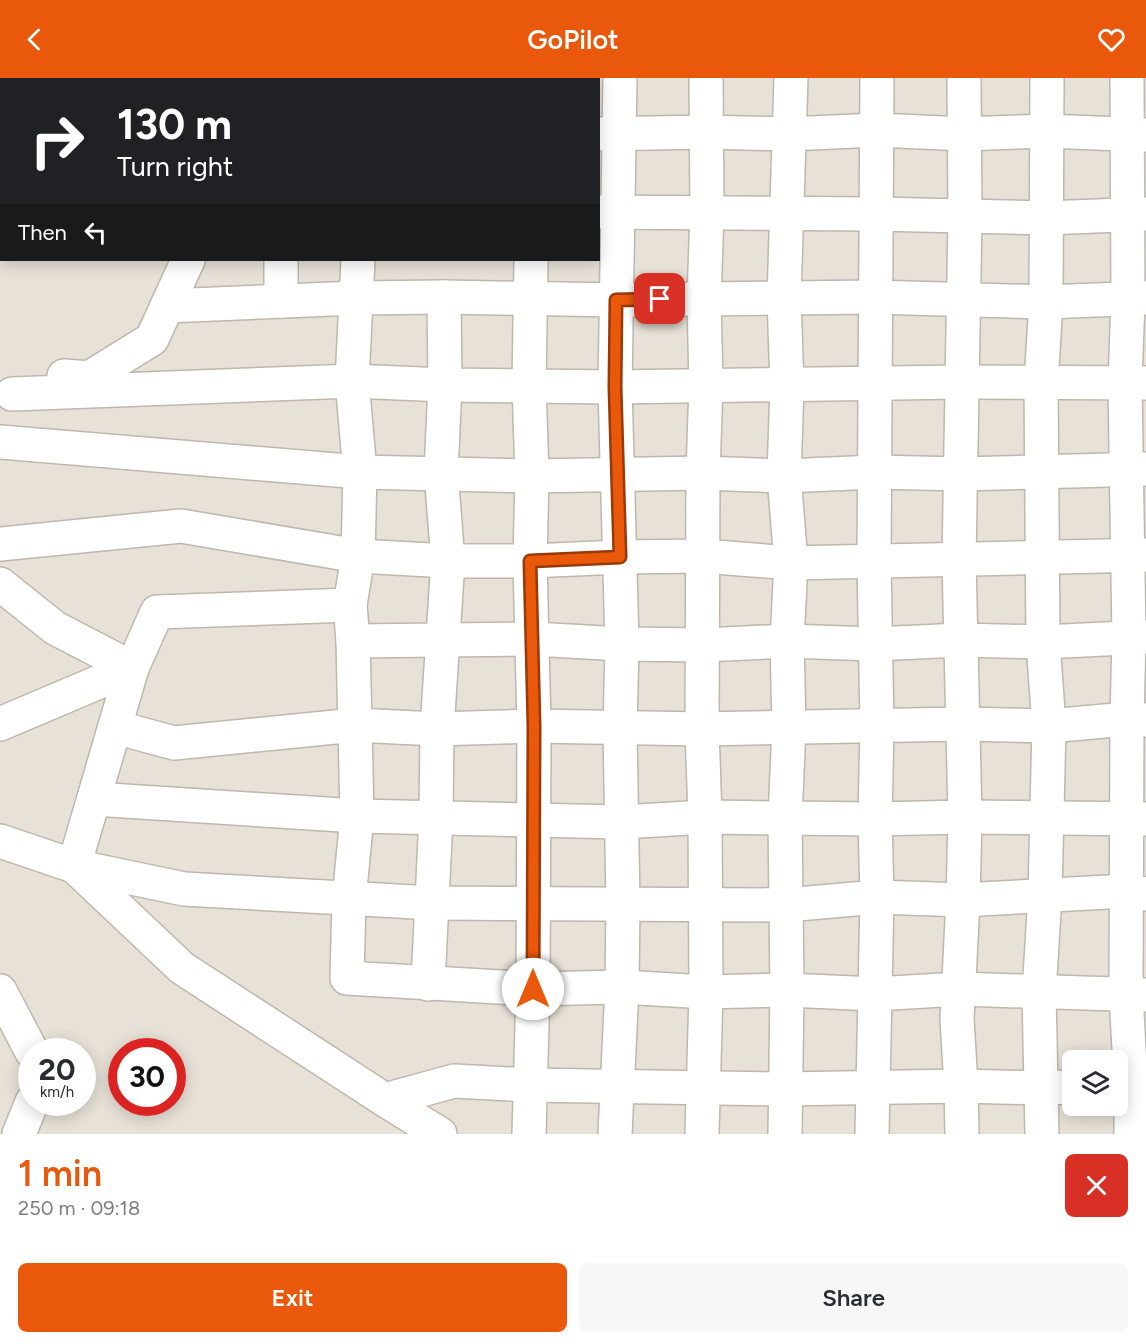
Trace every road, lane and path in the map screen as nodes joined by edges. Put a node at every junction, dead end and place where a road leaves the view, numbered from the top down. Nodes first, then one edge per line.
1 (620, 78) edge
2 (706, 78) edge
3 (790, 78) edge
4 (878, 78) edge
5 (964, 78) edge
6 (1047, 78) edge
7 (1127, 78) edge
8 (877, 130) junction
9 (1046, 131) junction
10 (706, 132) junction
11 (608, 134) edge
12 (789, 134) junction
13 (965, 134) junction
14 (1137, 134) edge
15 (608, 213) edge
16 (707, 213) junction
17 (786, 214) junction
18 (875, 214) junction
19 (1137, 214) edge
20 (965, 217) junction
21 (1046, 218) junction
22 (188, 261) edge
23 (281, 261) edge
24 (358, 261) edge
25 (531, 261) edge
26 (444, 297) junction
27 (531, 297) junction
28 (875, 297) junction
29 (356, 298) junction
30 (784, 298) junction
31 (704, 299) junction
32 (963, 299) junction
33 (1137, 299) edge
34 (616, 300) junction
35 (281, 301) junction
36 (1046, 302) junction
37 (167, 306) junction
38 (352, 381) junction
39 (961, 382) junction
40 (876, 383) junction
41 (1041, 383) junction
42 (1135, 383) edge
43 (445, 385) junction
44 (529, 385) junction
45 (706, 385) junction
46 (787, 386) junction
47 (615, 387) junction
48 (6, 399) edge
49 (0, 442) edge
50 (1136, 470) edge
51 (875, 471) junction
52 (360, 472) junction
53 (441, 472) junction
54 (703, 473) junction
55 (1042, 473) junction
56 (961, 474) junction
57 (618, 475) junction
58 (532, 476) junction
59 (784, 476) junction
60 (0, 544) edge
61 (1136, 555) edge
62 (358, 556) junction
63 (703, 556) junction
64 (620, 557) junction
65 (1041, 558) junction
66 (959, 560) junction
67 (448, 561) junction
68 (530, 561) junction
69 (874, 562) junction
70 (791, 563) junction
71 (0, 584) edge
72 (350, 605) junction
73 (1137, 638) edge
74 (532, 639) junction
75 (353, 640) junction
76 (961, 640) junction
77 (444, 641) junction
78 (788, 641) junction
79 (1043, 642) junction
80 (621, 644) junction
81 (874, 644) junction
82 (704, 645) junction
83 (132, 669) junction
84 (1136, 720) edge
85 (0, 724) edge
86 (962, 724) junction
87 (355, 725) junction
88 (534, 726) junction
89 (877, 726) junction
90 (1049, 726) junction
91 (115, 727) junction
92 (789, 728) junction
93 (438, 729) junction
94 (620, 729) junction
95 (702, 729) junction
96 (94, 799) junction
97 (357, 816) junction
98 (436, 817) junction
99 (705, 817) junction
100 (965, 817) junction
101 (1047, 817) junction
102 (785, 818) junction
103 (1136, 818) edge
104 (875, 819) junction
105 (534, 820) junction
106 (622, 822) junction
107 (0, 841) edge
108 (74, 866) junction
109 (1136, 893) edge
110 (1046, 895) junction
111 (877, 897) junction
112 (349, 900) junction
113 (963, 900) junction
114 (433, 903) junction
115 (623, 903) junction
116 (534, 905) junction
117 (705, 905) junction
118 (786, 905) junction
119 (428, 984) junction
120 (622, 987) junction
121 (533, 989) junction
122 (959, 989) junction
123 (787, 990) junction
124 (0, 992) edge
125 (705, 992) junction
126 (1039, 993) junction
127 (875, 994) junction
128 (1136, 995) edge
129 (24, 1038) edge
130 (530, 1084) junction
131 (1132, 1084) edge
132 (618, 1086) junction
133 (961, 1086) junction
134 (703, 1087) junction
135 (873, 1088) junction
136 (1057, 1088) edge
137 (784, 1089) junction
138 (385, 1101) junction
139 (26, 1116) edge
140 (19, 1134) edge
141 (440, 1134) edge
142 (530, 1134) edge
143 (615, 1134) edge
144 (702, 1134) edge
145 (784, 1134) edge
146 (872, 1134) edge
147 (962, 1134) edge
148 (1042, 1134) edge
149 (1131, 1134) edge

1 - 11 street
2 - 10 street
3 - 12 street
4 - 8 street
5 - 13 street
6 - 9 street
7 - 14 street
8 - 12 street
8 - 13 street
8 - 18 street
9 - 13 street
9 - 14 street
9 - 21 street
10 - 11 street
10 - 12 street
10 - 16 street
11 - 15 street
12 - 17 street
13 - 20 street
14 - 19 street
15 - 16 street
15 - 34 street
16 - 17 street
16 - 31 street
17 - 18 street
17 - 30 street
18 - 20 street
18 - 28 street
19 - 21 street
19 - 33 street
20 - 21 street
20 - 32 street
21 - 36 street
22 - 37 street
23 - 35 street
24 - 29 street
25 - 27 street
26 - 27 street
26 - 29 street
26 - 43 street
27 - 34 street
27 - 44 street
28 - 30 street
28 - 32 street
28 - 40 street
29 - 35 street
29 - 38 street
30 - 31 street
30 - 46 street
31 - 34 street
31 - 45 street
32 - 36 street
32 - 39 street
33 - 36 street
33 - 42 street
34 - 47 street
35 - 37 street
36 - 41 street
37 - 48 street
38 - 43 street
38 - 48 street
38 - 52 street
39 - 40 street
39 - 41 street
39 - 56 street
40 - 46 street
40 - 51 street
41 - 42 street
41 - 55 street
42 - 50 street
43 - 44 street
43 - 53 street
44 - 47 street
44 - 58 street
45 - 46 street
45 - 47 street
45 - 54 street
46 - 59 street
47 - 57 street
49 - 52 street
50 - 55 street
50 - 61 street
51 - 56 street
51 - 59 street
51 - 69 street
52 - 53 street
52 - 62 street
53 - 58 street
53 - 67 street
54 - 57 street
54 - 59 street
54 - 63 street
55 - 56 street
55 - 65 street
56 - 66 street
57 - 58 street
57 - 64 street
58 - 68 street
59 - 70 street
60 - 62 street
61 - 65 street
61 - 73 street
62 - 67 street
62 - 72 street
63 - 64 street
63 - 70 street
63 - 82 street
64 - 68 street
64 - 80 street
65 - 66 street
65 - 79 street
66 - 69 street
66 - 76 street
67 - 68 street
67 - 77 street
68 - 74 street
69 - 70 street
69 - 81 street
70 - 78 street
71 - 83 street
72 - 75 street
72 - 83 street
73 - 79 street
73 - 84 street
74 - 77 street
74 - 80 street
74 - 88 street
75 - 77 street
75 - 87 street
76 - 79 street
76 - 81 street
76 - 86 street
77 - 93 street
78 - 81 street
78 - 82 street
78 - 92 street
79 - 90 street
80 - 82 street
80 - 94 street
81 - 89 street
82 - 95 street
83 - 85 street
83 - 91 street
84 - 90 street
84 - 103 street
86 - 89 street
86 - 90 street
86 - 100 street
87 - 91 street
87 - 93 street
87 - 97 street
88 - 93 street
88 - 94 street
88 - 105 street
89 - 92 street
89 - 104 street
90 - 101 street
91 - 96 street
92 - 95 street
92 - 102 street
93 - 98 street
94 - 95 street
94 - 106 street
95 - 99 street
96 - 97 street
96 - 108 street
97 - 98 street
97 - 112 street
98 - 105 street
98 - 114 street
99 - 102 street
99 - 106 street
99 - 117 street
100 - 101 street
100 - 104 street
100 - 113 street
101 - 103 street
101 - 110 street
102 - 104 street
102 - 118 street
103 - 109 street
104 - 111 street
105 - 106 street
105 - 116 street
106 - 115 street
107 - 108 street
108 - 112 street
108 - 138 street
109 - 110 street
109 - 128 street
110 - 113 street
110 - 126 street
111 - 113 street
111 - 118 street
111 - 127 street
112 - 114 street
112 - 119 street
113 - 122 street
114 - 116 street
114 - 119 street
115 - 116 street
115 - 117 street
115 - 120 street
116 - 121 street
117 - 118 street
117 - 125 street
118 - 123 street
119 - 121 street
120 - 121 street
120 - 125 street
120 - 132 street
121 - 130 street
122 - 126 street
122 - 127 street
122 - 133 street
123 - 125 street
123 - 127 street
123 - 137 street
124 - 129 street
125 - 134 street
126 - 128 street
126 - 136 street
127 - 135 street
128 - 131 street
130 - 132 street
130 - 138 street
130 - 142 street
131 - 149 street
132 - 134 street
132 - 143 street
133 - 135 street
133 - 136 street
133 - 147 street
134 - 137 street
134 - 144 street
135 - 137 street
135 - 146 street
136 - 148 street
137 - 145 street
138 - 141 street
139 - 140 street

